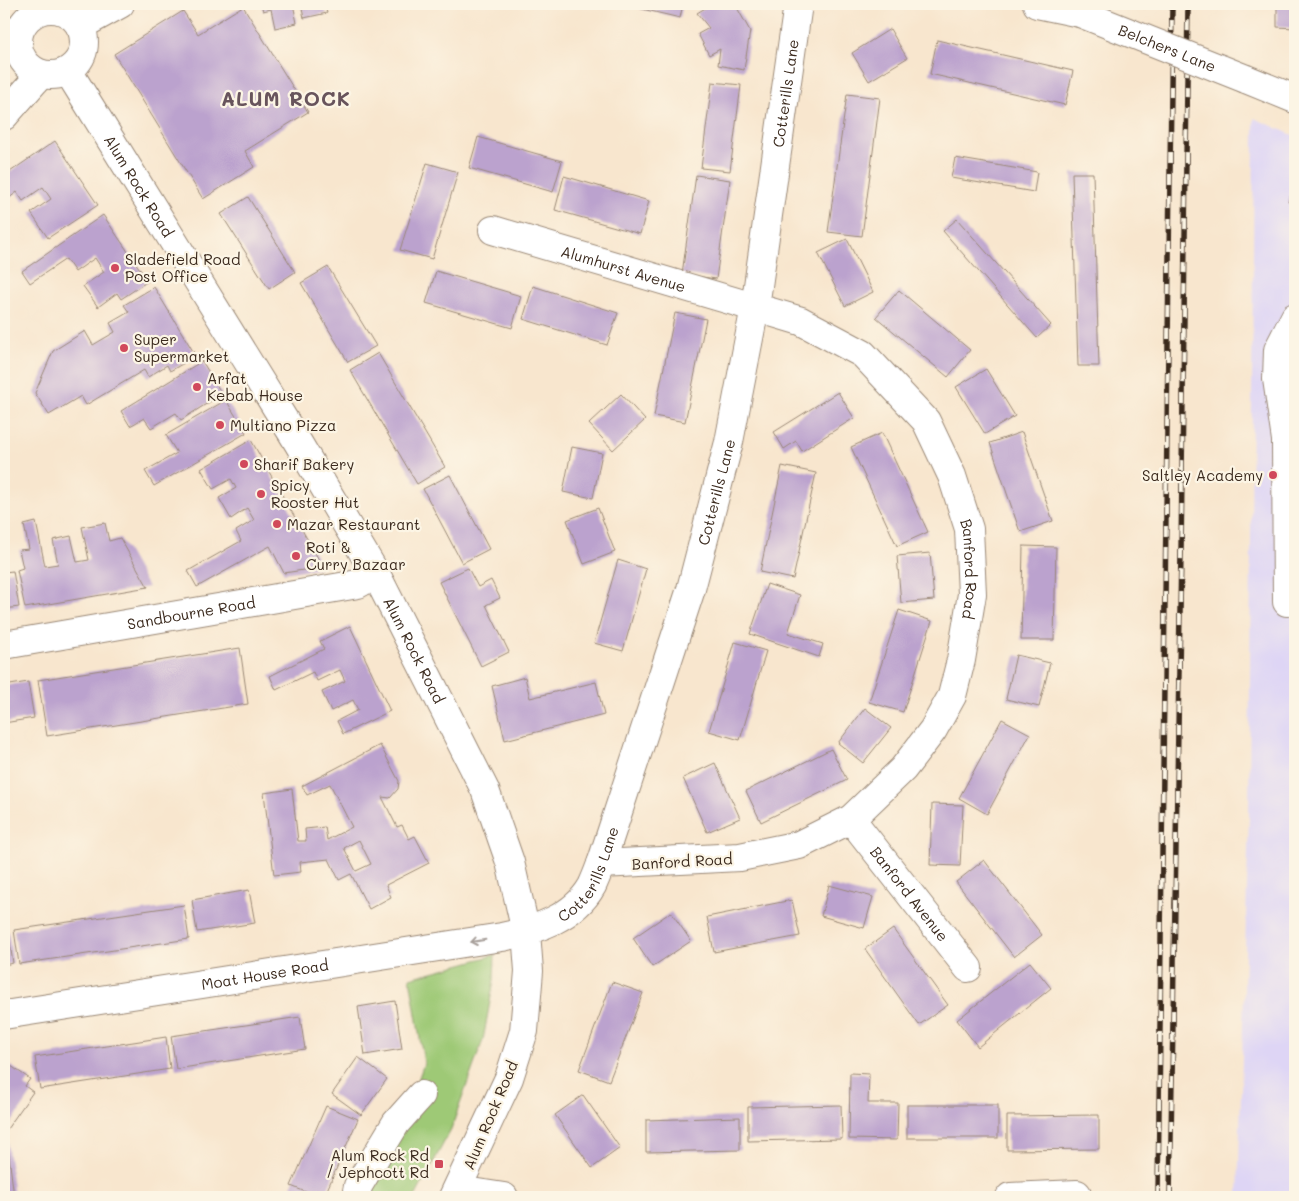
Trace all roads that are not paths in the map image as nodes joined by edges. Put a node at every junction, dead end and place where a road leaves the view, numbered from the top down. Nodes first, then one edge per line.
1 (120, 4) edge
2 (798, 4) edge
3 (1037, 4) edge
4 (47, 7) edge
5 (12, 26) edge
6 (80, 26) junction
7 (68, 71) junction
8 (41, 74) junction
9 (1295, 99) edge
10 (4, 116) edge
11 (493, 230) dead end
12 (756, 308) junction
13 (1295, 317) edge
14 (376, 574) junction
15 (1287, 602) dead end
16 (4, 645) edge
17 (851, 818) junction
18 (600, 864) junction
19 (526, 932) junction
20 (968, 968) dead end
21 (4, 1015) edge
22 (422, 1094) dead end
23 (455, 1194) edge
24 (1077, 1194) dead end
25 (356, 1197) edge
26 (504, 1197) edge
27 (1010, 1197) edge

1 - 6 street
2 - 12 street, Cotterills Lane
3 - 9 street, Belchers Lane, bridge
4 - 5 street
4 - 6 street
5 - 8 street
6 - 7 street
7 - 8 street
7 - 14 street, Alum Rock Road
8 - 10 street
11 - 12 street, Alumhurst Avenue
12 - 17 street, Banford Road
12 - 18 street, Cotterills Lane
13 - 15 street
14 - 16 street, Sandbourne Road
14 - 19 street, Alum Rock Road
17 - 18 street, Banford Road
17 - 20 street, Banford Avenue
18 - 19 street, Cotterills Lane
19 -> 21 street, Moat House Road
19 - 23 street, Alum Rock Road
22 - 25 street
23 - 26 street
24 - 27 street

